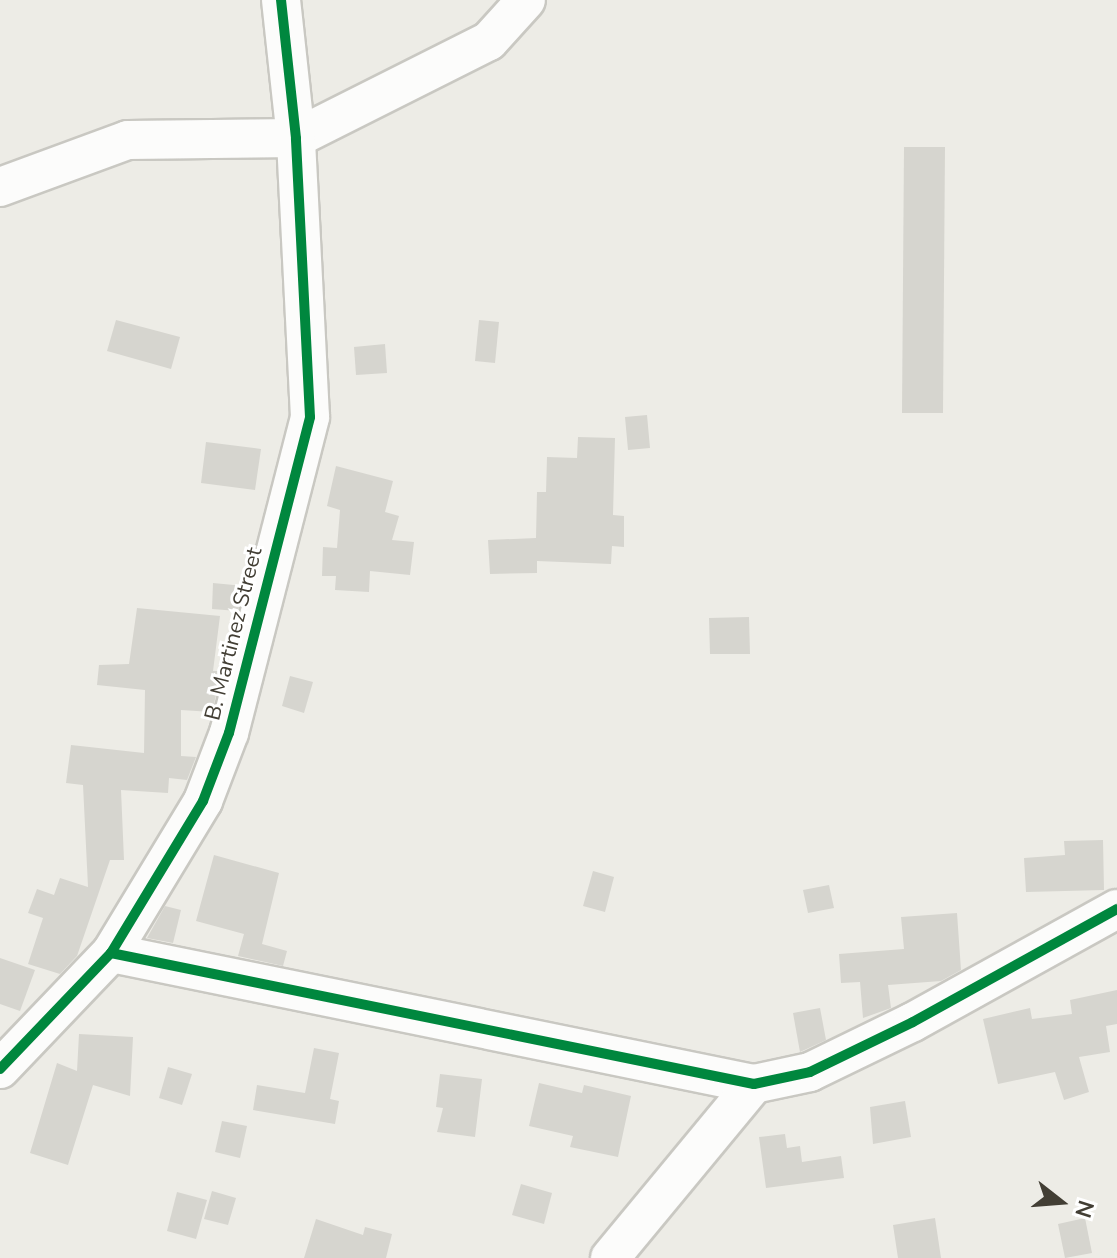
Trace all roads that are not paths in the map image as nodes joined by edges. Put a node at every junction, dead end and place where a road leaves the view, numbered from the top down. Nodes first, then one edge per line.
1 (281, 0) edge
2 (526, 0) edge
3 (296, 138) junction
4 (0, 187) edge
5 (1117, 909) edge
6 (111, 953) junction
7 (0, 1069) edge
8 (754, 1084) junction
9 (610, 1258) edge

1 - 3 street, B. Martinez Street
2 - 3 street
3 - 4 street
3 - 6 street, B. Martinez Street
5 - 8 street
6 - 7 street, B. Martinez Street
6 - 8 street
8 - 9 street

